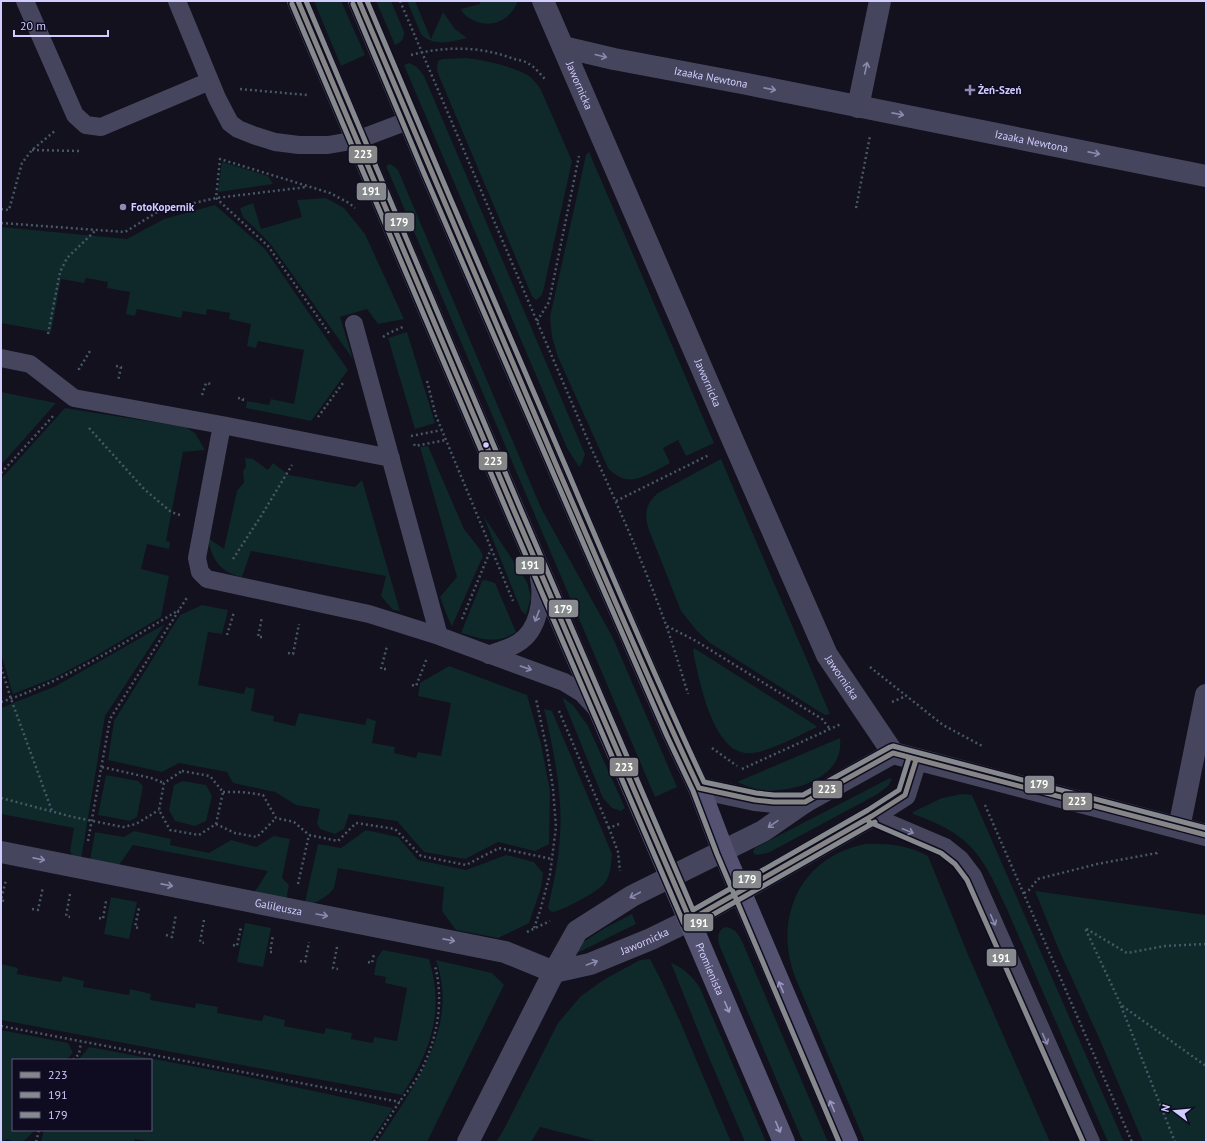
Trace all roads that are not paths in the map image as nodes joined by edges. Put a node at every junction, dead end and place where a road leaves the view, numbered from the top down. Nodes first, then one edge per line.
1 (25, 1) edge
2 (177, 1) edge
3 (298, 1) edge
4 (359, 1) edge
5 (543, 1) edge
6 (880, 1) edge
7 (564, 47) junction
8 (210, 81) junction
9 (858, 107) junction
10 (410, 120) junction
11 (357, 140) junction
12 (1206, 176) edge
13 (354, 324) dead end
14 (1, 358) edge
15 (222, 425) junction
16 (391, 458) junction
17 (536, 564) junction
18 (446, 639) junction
19 (489, 655) junction
20 (1206, 695) edge
21 (601, 714) junction
22 (893, 753) junction
23 (916, 760) junction
24 (699, 788) junction
25 (805, 802) junction
26 (872, 816) junction
27 (1179, 828) junction
28 (1206, 835) edge
29 (723, 851) junction
30 (1, 852) edge
31 (670, 877) junction
32 (740, 892) junction
33 (690, 920) junction
34 (554, 972) junction
35 (468, 1142) edge
36 (784, 1142) edge
37 (847, 1142) edge
38 (1091, 1142) edge

1 - 8 lane
2 - 8 lane
3 - 11 street, Promienista
4 - 10 street
5 - 7 street, Jawornicka
9 -> 6 street
7 -> 9 street, Izaaka Newtona
7 - 22 street, Jawornicka
8 - 11 lane
9 -> 12 street, Izaaka Newtona
10 - 11 lane
10 - 24 street
11 - 17 street, Promienista
13 - 16 lane
14 - 15 lane
15 - 16 lane
15 - 18 lane
16 - 18 lane
17 -> 19 lane
17 - 21 street, Promienista
18 - 19 lane
19 -> 21 lane
20 - 27 street
21 - 31 street, Promienista
22 - 23 street
22 - 25 street
23 - 26 street, Jawornicka
23 - 27 street
24 - 25 street
24 - 29 street
25 -> 29 street
26 - 32 street, Jawornicka
26 -> 38 lane
27 - 28 street
29 - 31 street
29 - 32 street
30 -> 34 street, Galileusza
31 - 33 street, Promienista
31 -> 34 street
32 - 33 street, Jawornicka
37 -> 32 street
34 -> 33 street, Jawornicka
33 -> 36 street, Promienista
34 - 35 street

